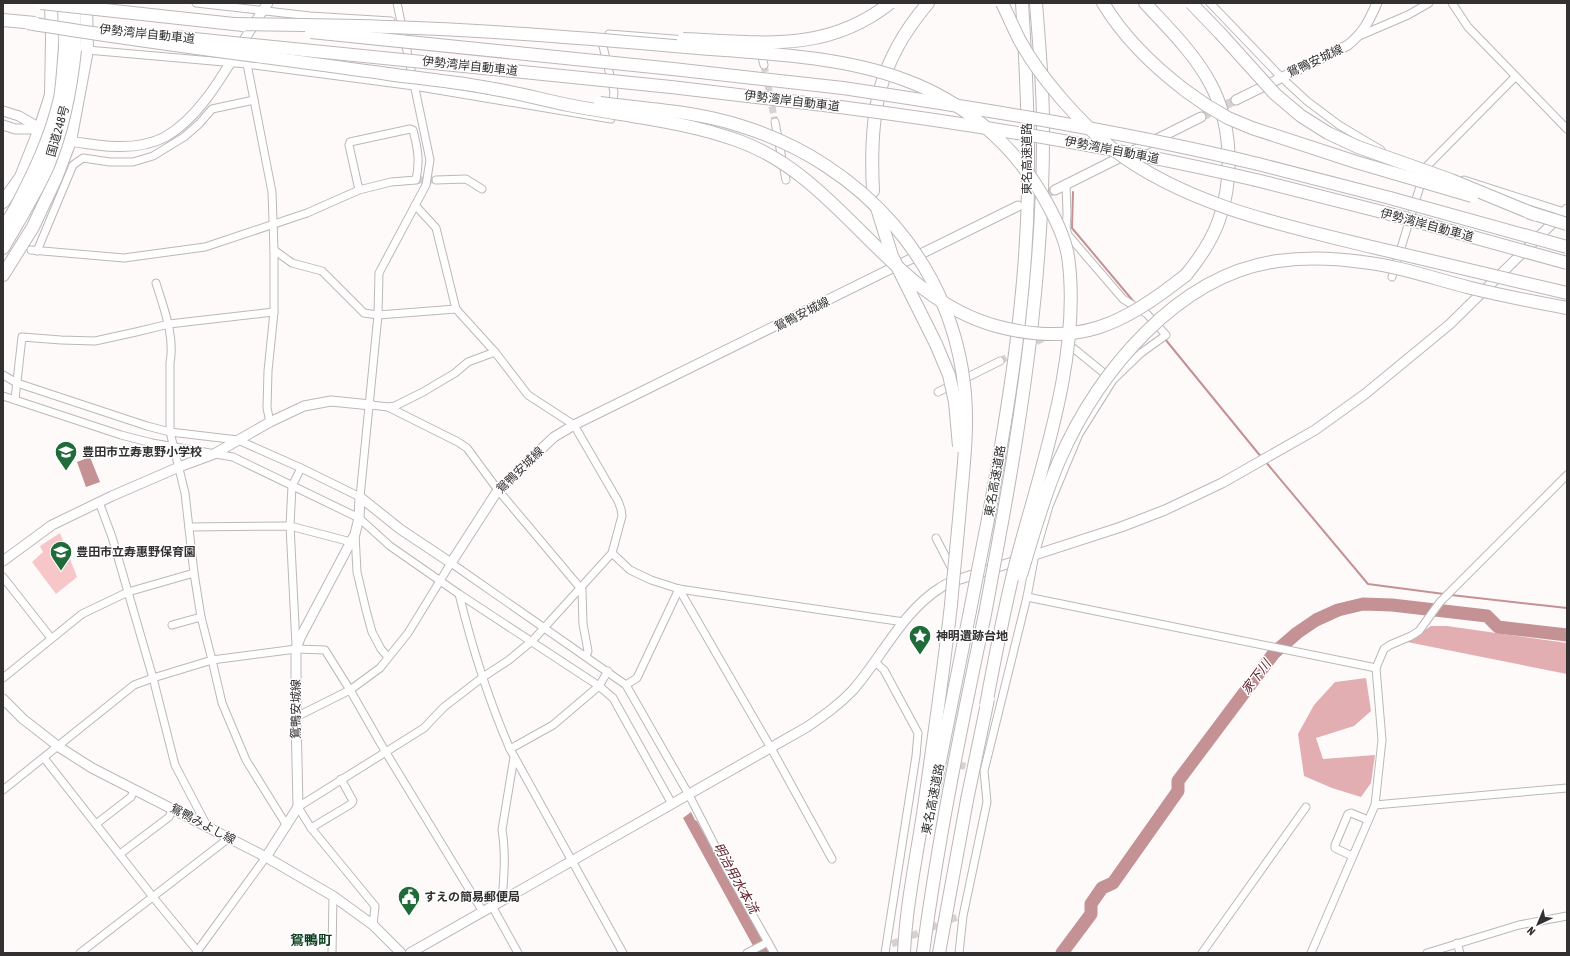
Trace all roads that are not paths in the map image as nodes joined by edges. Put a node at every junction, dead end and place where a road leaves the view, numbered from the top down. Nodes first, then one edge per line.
1 (41, 3) edge
2 (50, 3) edge
3 (64, 3) edge
4 (74, 3) edge
5 (86, 3) edge
6 (196, 3) edge
7 (397, 3) edge
8 (890, 3) edge
9 (894, 3) edge
10 (928, 3) edge
11 (1002, 3) edge
12 (1022, 3) edge
13 (1036, 3) edge
14 (1102, 3) edge
15 (1145, 3) edge
16 (1191, 3) edge
17 (1210, 3) edge
18 (1377, 3) edge
19 (1429, 3) edge
20 (1452, 3) edge
21 (265, 7) edge
22 (3, 20) edge
23 (401, 22) junction
24 (28, 23) junction
25 (236, 24) junction
26 (600, 34) junction
27 (1359, 36) junction
28 (582, 38) junction
29 (759, 46) junction
30 (75, 50) junction
31 (230, 62) junction
32 (247, 64) junction
33 (764, 65) tunnel mouth
34 (1515, 77) junction
35 (1281, 78) junction
36 (414, 86) junction
37 (494, 89) junction
38 (254, 100) junction
39 (1236, 100) tunnel mouth
40 (3, 111) edge
41 (1201, 117) tunnel mouth
42 (775, 122) tunnel mouth
43 (3, 125) edge
44 (1567, 129) edge
45 (40, 130) junction
46 (70, 141) junction
47 (1426, 167) junction
48 (436, 180) tunnel mouth
49 (786, 180) dead end
50 (1066, 184) junction
51 (482, 189) dead end
52 (359, 190) junction
53 (1055, 190) tunnel mouth
54 (3, 202) edge
55 (415, 205) junction
56 (1018, 206) tunnel mouth
57 (20, 210) junction
58 (1566, 211) edge
59 (1536, 215) junction
60 (274, 224) junction
61 (1567, 224) edge
62 (3, 229) edge
63 (1567, 247) edge
64 (3, 248) edge
65 (274, 250) junction
66 (1567, 263) edge
67 (3, 275) edge
68 (1392, 277) dead end
69 (156, 283) dead end
70 (1567, 293) edge
71 (1567, 308) edge
72 (456, 309) junction
73 (274, 312) junction
74 (378, 315) junction
75 (168, 324) junction
76 (1054, 336) dead end
77 (495, 352) junction
78 (1000, 361) tunnel mouth
79 (3, 375) edge
80 (1113, 380) junction
81 (17, 383) junction
82 (938, 392) dead end
83 (3, 396) edge
84 (15, 399) junction
85 (370, 405) junction
86 (388, 407) junction
87 (270, 422) junction
88 (574, 425) junction
89 (170, 432) junction
90 (235, 442) junction
91 (173, 446) junction
92 (214, 454) junction
93 (179, 467) junction
94 (301, 468) junction
95 (1567, 475) edge
96 (292, 486) junction
97 (498, 490) junction
98 (360, 500) junction
99 (99, 502) junction
100 (960, 511) junction
101 (359, 517) junction
102 (290, 526) junction
103 (189, 527) junction
104 (353, 538) junction
105 (936, 538) dead end
106 (612, 553) junction
107 (1035, 554) junction
108 (3, 561) edge
109 (450, 565) junction
110 (194, 573) junction
111 (3, 577) edge
112 (441, 580) junction
113 (957, 580) junction
114 (580, 587) junction
115 (679, 589) junction
116 (128, 592) junction
117 (459, 594) junction
118 (1027, 596) junction
119 (201, 617) junction
120 (904, 622) junction
121 (172, 625) dead end
122 (543, 629) junction
123 (52, 638) junction
124 (532, 641) junction
125 (296, 649) junction
126 (586, 656) junction
127 (388, 657) junction
128 (212, 660) junction
129 (875, 662) junction
130 (1376, 668) junction
131 (608, 671) junction
132 (484, 677) junction
133 (3, 678) edge
134 (153, 678) junction
135 (626, 685) junction
136 (599, 686) junction
137 (350, 690) junction
138 (3, 699) edge
139 (986, 705) junction
140 (296, 717) junction
141 (59, 747) junction
142 (771, 748) junction
143 (510, 749) junction
144 (385, 751) junction
145 (916, 756) junction
146 (514, 757) junction
147 (44, 758) junction
148 (928, 758) dead end
149 (341, 779) junction
150 (1567, 788) edge
151 (136, 789) junction
152 (3, 790) edge
153 (687, 796) junction
154 (673, 803) junction
155 (1375, 805) junction
156 (298, 807) junction
157 (1306, 807) dead end
158 (173, 808) junction
159 (1368, 820) junction
160 (96, 824) junction
161 (207, 826) junction
162 (287, 826) junction
163 (311, 828) junction
164 (229, 838) junction
165 (120, 854) junction
166 (1352, 856) junction
167 (266, 857) junction
168 (832, 859) dead end
169 (572, 860) junction
170 (333, 896) junction
171 (153, 897) junction
172 (502, 900) junction
173 (492, 906) junction
174 (483, 912) junction
175 (1567, 916) edge
176 (373, 925) junction
177 (768, 942) junction
178 (1457, 943) junction
179 (197, 952) edge
180 (749, 952) edge
181 (80, 953) edge
182 (332, 953) edge
183 (401, 953) edge
184 (410, 953) edge
185 (518, 953) edge
186 (623, 953) edge
187 (774, 953) edge
188 (885, 953) edge
189 (906, 953) edge
190 (922, 953) edge
191 (939, 953) edge
192 (959, 953) edge
193 (1202, 953) edge
194 (1311, 953) edge
195 (1427, 953) edge
196 (1460, 953) edge

1 - 25 highway, 伊勢湾岸自動車道, bridge
2 - 45 highway
3 - 30 highway, 国道248号
4 - 30 highway, 国道248号
5 - 30 highway
6 - 21 street
7 - 23 street
8 - 28 highway, bridge
9 - 29 street
10 - 100 highway, bridge
11 - 70 highway, bridge
12 - 189 highway, 東名高速道路, bridge
13 - 190 highway, 東名高速道路, bridge
14 - 59 highway, bridge
15 - 37 highway, bridge
16 - 59 highway, bridge
17 - 35 street
18 - 27 street, 鴛鴨安城線
19 - 27 street
20 - 34 street
21 - 23 street
21 - 31 street
22 - 24 highway, 伊勢湾岸自動車道, bridge
23 - 26 street
23 - 36 street
24 - 37 highway, bridge
24 - 66 highway, 伊勢湾岸自動車道, bridge
25 - 28 highway, bridge
25 - 63 highway, 伊勢湾岸自動車道, bridge
26 - 29 street
26 - 36 street
27 - 35 street, 鴛鴨安城線
28 - 139 highway, bridge
29 - 33 street
30 - 31 street
30 - 46 highway
30 - 57 highway, 国道248号, bridge
31 - 32 street
31 - 46 street
32 - 36 street
32 - 38 street
34 - 44 street
34 - 47 street
35 - 39 street, 鴛鴨安城線
35 - 47 street
36 - 55 street
37 - 100 highway, bridge
38 - 60 street
38 - 60 street
40 - 45 street
41 - 50 street
42 - 49 street
43 - 45 street
45 - 46 street
45 - 54 highway
46 - 67 highway
47 - 58 street
47 - 68 street
48 - 51 street
50 - 53 street
50 - 80 street
52 - 52 street
52 - 60 street
55 - 72 street
55 - 74 street
56 - 88 street, 鴛鴨安城線
57 - 62 highway, 国道248号
57 - 64 highway, 国道248号
58 - 107 street
59 - 61 highway, bridge
60 - 65 street
65 - 73 street
65 - 74 street
69 - 75 street
71 - 139 highway, bridge
72 - 74 street
72 - 77 street
73 - 75 street
73 - 87 street
74 - 85 street
75 - 81 street
75 - 89 street
76 - 80 street
77 - 86 street
77 - 88 street
78 - 82 street
79 - 81 street
80 - 107 street
81 - 84 street
81 - 89 street
83 - 84 street
84 - 91 street
85 - 86 street
85 - 87 street
85 - 98 street
86 - 97 street
87 - 90 street
88 - 97 street, 鴛鴨安城線
88 - 106 street
89 - 90 street
89 - 91 street
90 - 92 street
90 - 94 street
91 - 92 street
91 - 93 street
92 - 93 street
92 - 96 street
93 - 99 street
93 - 103 street
94 - 96 street
94 - 98 street
95 - 130 street
96 - 101 street
96 - 102 street
97 - 109 street, 鴛鴨安城線
97 - 114 street
98 - 101 street, 鴛鴨安城線
98 - 109 street
99 - 108 street
99 - 116 street
100 - 189 highway, bridge
101 - 104 street, 鴛鴨安城線
101 - 112 street
102 - 103 street
102 - 104 street
102 - 125 street
103 - 110 street
104 - 125 street, 鴛鴨安城線
104 - 127 street
105 - 113 street
106 - 114 street
106 - 115 street
107 - 113 street
107 - 118 street
109 - 112 street
109 - 122 street
110 - 116 street
110 - 119 street
111 - 123 street
112 - 117 street
112 - 127 street
113 - 120 street
114 - 122 street
114 - 126 street
115 - 120 street
115 - 135 street
115 - 142 street
116 - 123 street
116 - 134 street
117 - 124 street
117 - 132 street
118 - 130 street
118 - 192 street
119 - 121 street
119 - 128 street
120 - 129 street
122 - 124 street
122 - 126 street
123 - 133 street
124 - 132 street
124 - 136 street
125 - 128 street
125 - 137 street
125 - 140 street, 鴛鴨安城線
126 - 131 street
127 - 137 street
128 - 134 street
128 - 162 street
129 - 142 street
129 - 145 street
130 - 155 street
131 - 135 street
131 - 136 street
132 - 143 street
132 - 144 street
134 - 141 street
134 - 161 street
135 - 153 street
136 - 143 street
136 - 154 street
137 - 140 street
137 - 144 street
138 - 141 street, 鴛鴨みよし線
139 - 191 highway, bridge
140 - 156 street, 鴛鴨安城線
141 - 147 street
141 - 151 street, 鴛鴨みよし線
142 - 153 street
142 - 168 street
143 - 146 street
144 - 149 street
144 - 174 street
145 - 148 street
145 - 188 street
146 - 169 street
146 - 172 street
147 - 152 street
147 - 160 street
149 - 156 street
149 - 163 street
150 - 155 street
151 - 158 street, 鴛鴨みよし線
151 - 160 street
153 - 154 street
153 - 177 street
154 - 169 street
155 - 159 street
156 - 162 street
156 - 163 street
157 - 193 street
158 - 161 street, 鴛鴨みよし線
158 - 165 street
159 - 166 street
159 - 166 street
160 - 165 street
161 - 164 street, 鴛鴨みよし線
162 - 167 street
163 - 176 street
164 - 167 street, 鴛鴨みよし線
164 - 171 street
165 - 171 street
166 - 194 street
167 - 170 street, 鴛鴨みよし線
167 - 179 street
169 - 172 street
169 - 186 street
170 - 176 street, 鴛鴨みよし線
170 - 182 street
171 - 179 street
171 - 181 street
172 - 173 street
173 - 174 street
173 - 185 street
174 - 184 street
175 - 178 street
176 - 183 street, 鴛鴨みよし線
177 - 180 street
177 - 187 street
178 - 195 street
178 - 196 street

